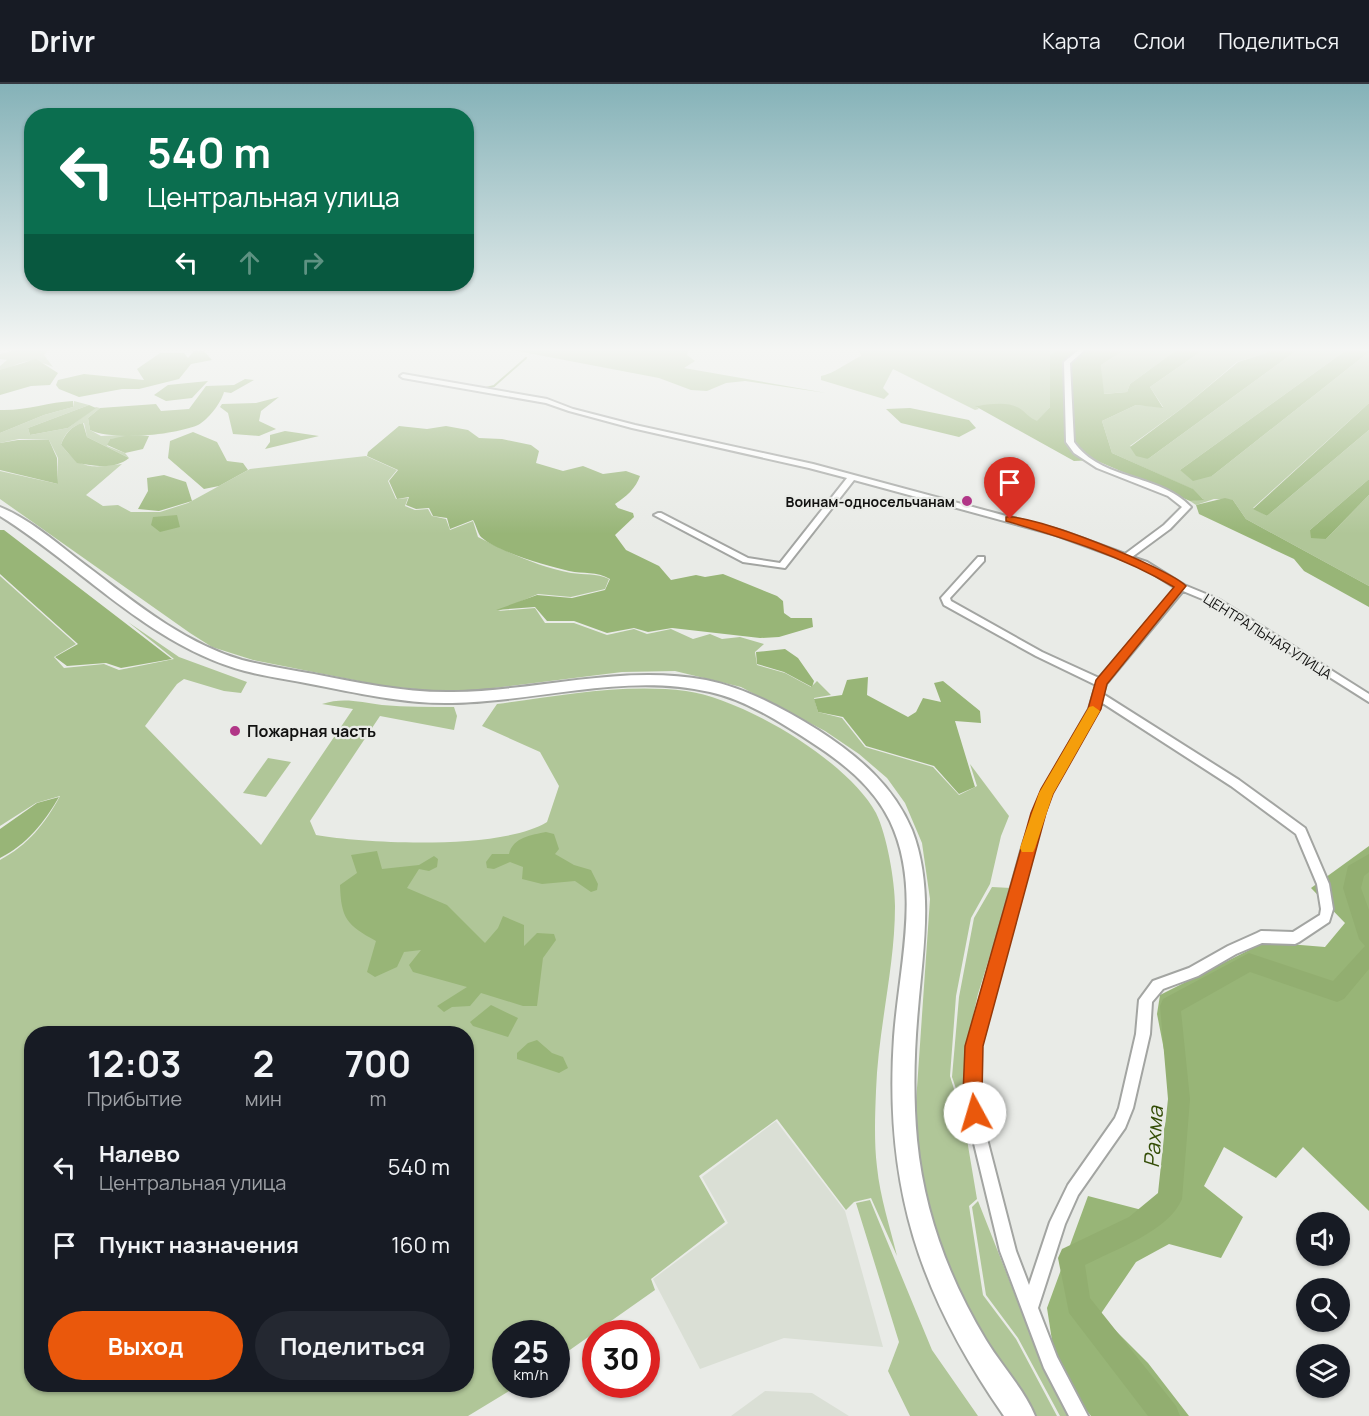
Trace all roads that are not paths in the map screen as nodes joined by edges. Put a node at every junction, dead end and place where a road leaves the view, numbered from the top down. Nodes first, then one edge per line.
1 (577, 410) edge
2 (1070, 410) edge
3 (852, 477) junction
4 (0, 512) edge
5 (658, 515) dead end
6 (1126, 557) junction
7 (981, 559) dead end
8 (1181, 586) junction
9 (1100, 689) junction
10 (1369, 699) edge
11 (1029, 1309) junction
12 (1021, 1416) edge
13 (1079, 1416) edge

1 - 3 street, ЦЕНТРАЛЬНАЯ УЛИЦА
2 - 6 street
3 - 5 street
3 - 6 street, ЦЕНТРАЛЬНАЯ УЛИЦА
4 - 12 main road
6 - 8 street, ЦЕНТРАЛЬНАЯ УЛИЦА
7 - 9 street
8 - 9 street
8 - 10 street, ЦЕНТРАЛЬНАЯ УЛИЦА
9 - 11 street
9 - 11 street
11 - 13 street

